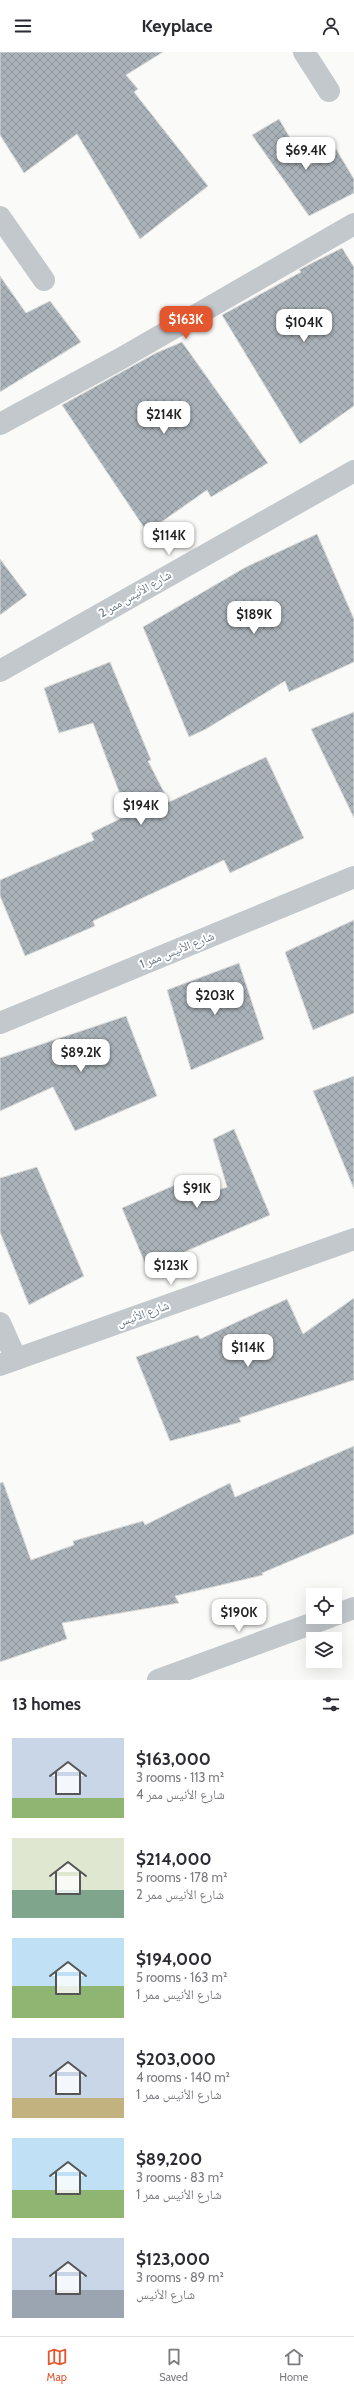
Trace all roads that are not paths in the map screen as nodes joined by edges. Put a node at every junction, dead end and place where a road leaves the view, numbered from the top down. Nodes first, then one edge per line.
1 (304, 52) edge
2 (329, 90) dead end
3 (0, 217) edge
4 (354, 224) edge
5 (44, 280) dead end
6 (0, 424) edge
7 (354, 470) edge
8 (0, 671) edge
9 (354, 877) edge
10 (0, 1023) edge
11 (354, 1239) edge
12 (0, 1323) edge
13 (8, 1362) edge
14 (354, 1608) edge
15 (342, 1612) edge
16 (311, 1624) edge
17 (158, 1680) edge

1 - 2 street
3 - 5 street
4 - 6 street
7 - 8 street, شارع الأنيس ممر 2
9 - 10 street, شارع الأنيس ممر 1
11 - 13 street, شارع الأنيس
12 - 13 street
14 - 15 street
16 - 17 street

